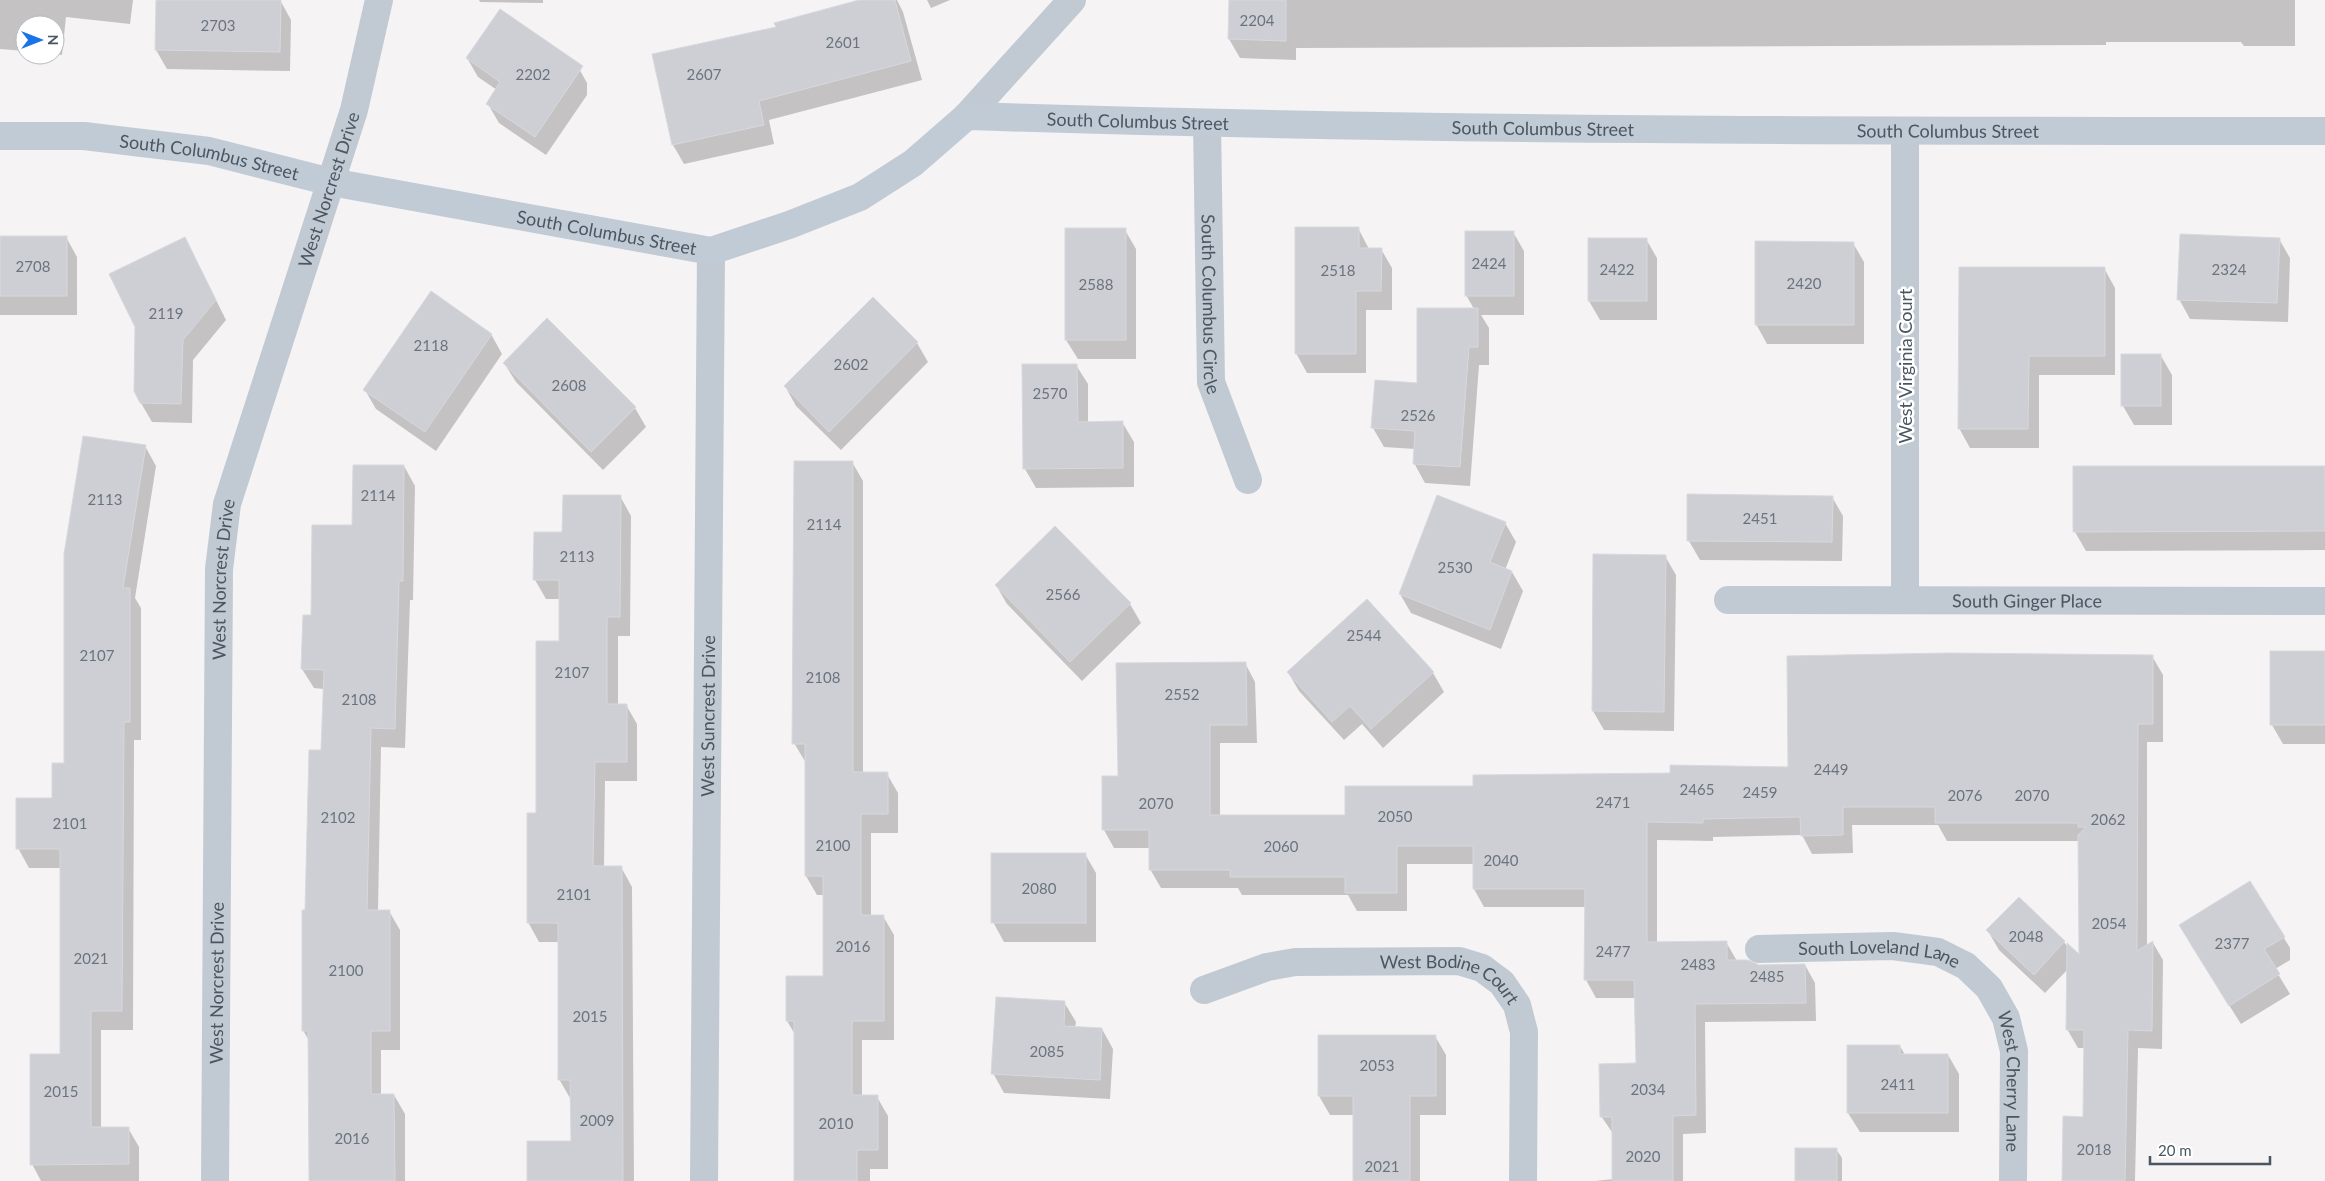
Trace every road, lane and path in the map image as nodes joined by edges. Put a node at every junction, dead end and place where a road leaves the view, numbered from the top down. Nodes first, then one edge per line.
1 (379, 0) edge
2 (1072, 0) edge
3 (967, 116) junction
4 (1207, 123) junction
5 (1905, 131) junction
6 (2325, 131) edge
7 (0, 136) edge
8 (330, 182) junction
9 (710, 251) junction
10 (1248, 480) dead end
11 (1728, 600) dead end
12 (1905, 600) junction
13 (2325, 600) edge
14 (1759, 949) dead end
15 (1989, 988) joint
16 (1204, 990) dead end
17 (215, 1181) edge
18 (704, 1181) edge
19 (1523, 1181) edge
20 (2013, 1181) edge

1 - 8 street, West Norcrest Drive
2 - 3 street
3 - 4 street, South Columbus Street
3 - 9 street, South Columbus Street
4 - 5 street, South Columbus Street
4 - 10 street, South Columbus Circle
5 - 6 street, South Columbus Street
5 - 12 street, West Virginia Court
7 - 8 street, South Columbus Street
8 - 9 street, South Columbus Street
8 - 17 street, West Norcrest Drive
9 - 18 street, West Suncrest Drive
11 - 12 street, South Ginger Place
12 - 13 street, South Ginger Place
14 - 15 street, South Loveland Lane
15 - 20 street, West Cherry Lane
16 - 19 street, West Bodine Court

